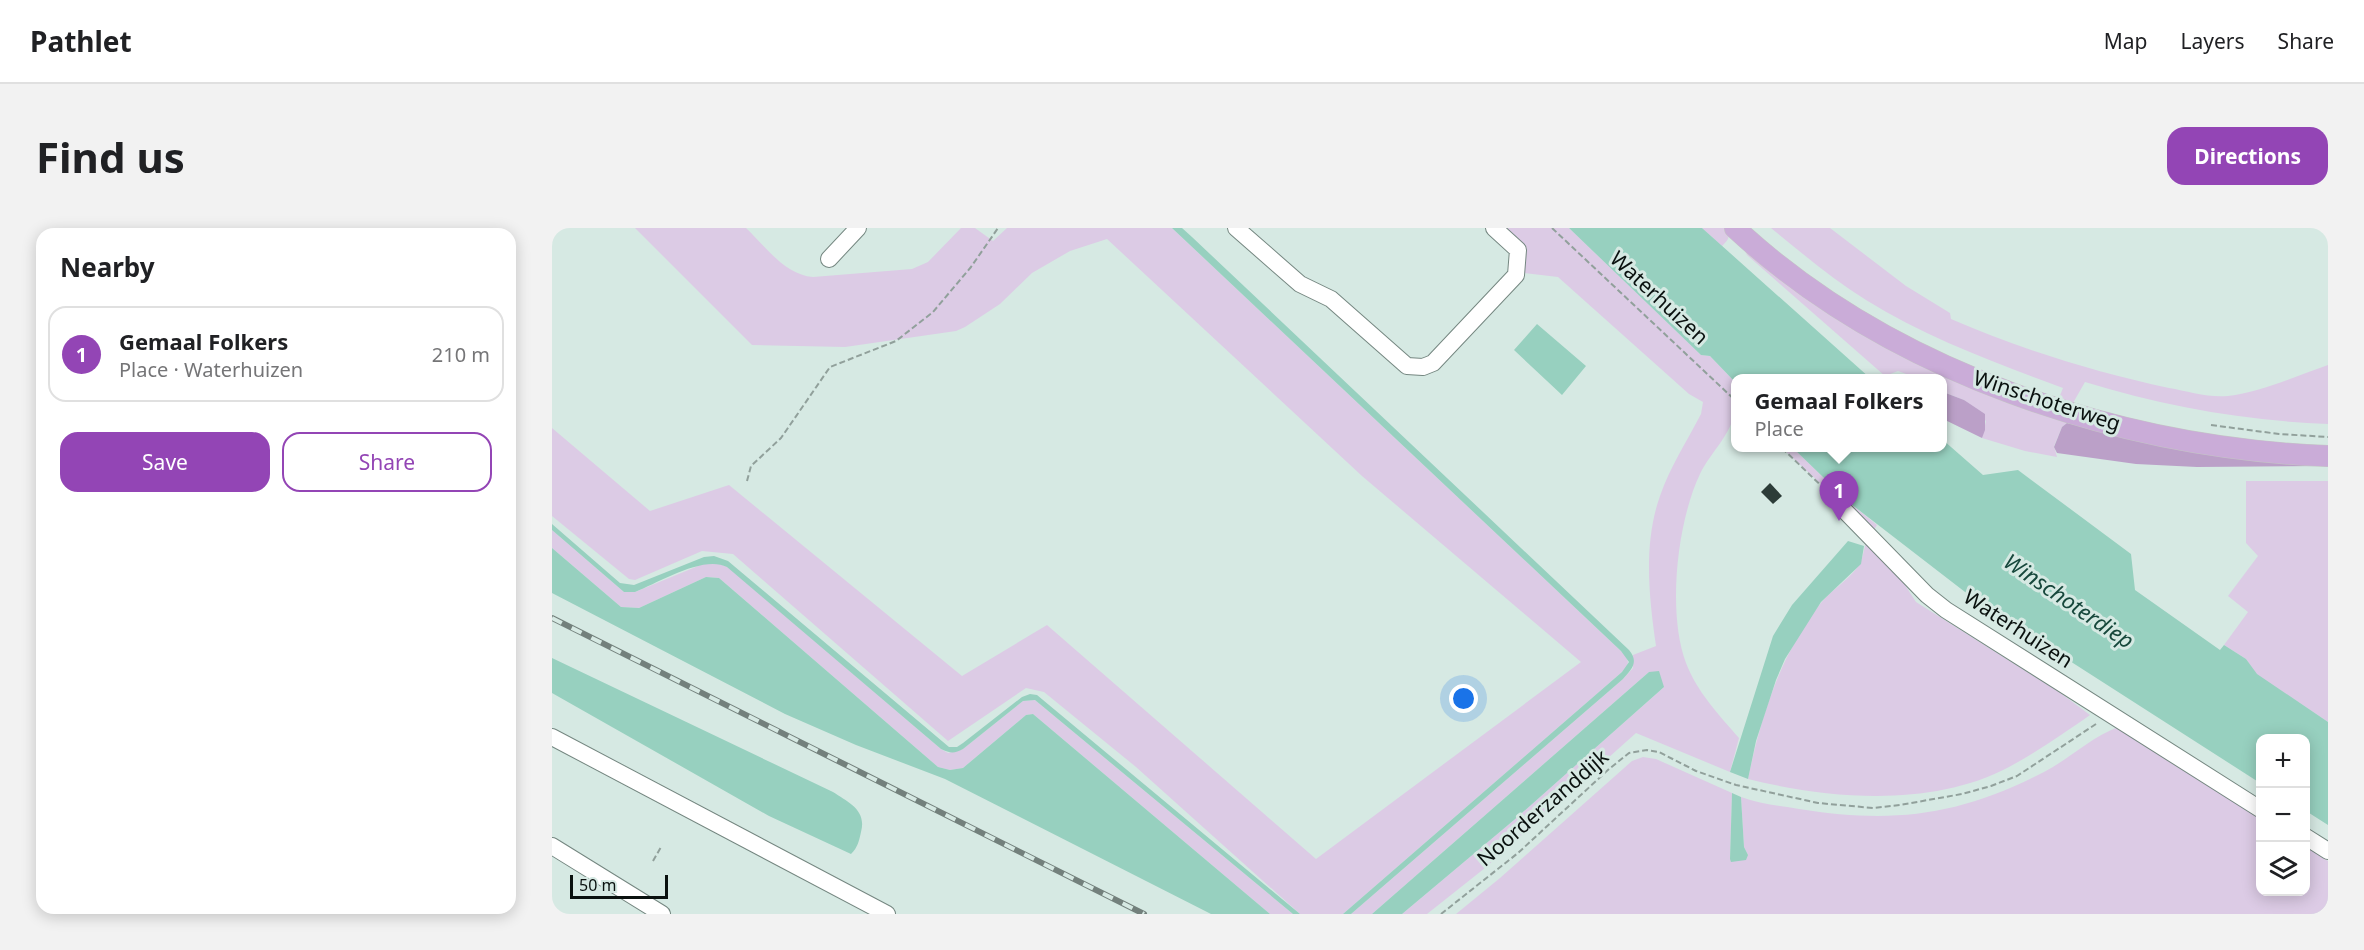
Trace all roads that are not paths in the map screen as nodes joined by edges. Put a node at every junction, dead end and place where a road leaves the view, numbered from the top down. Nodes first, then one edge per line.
1 (858, 228) edge
2 (1236, 228) edge
3 (1494, 228) edge
4 (1735, 228) edge
5 (830, 259) dead end
6 (2328, 456) edge
7 (1843, 508) road end
8 (552, 737) edge
9 (2256, 806) edge
10 (2310, 840) edge
11 (552, 846) edge
12 (2328, 851) edge
13 (662, 914) edge
14 (887, 914) edge

1 - 5 street
2 - 3 street
4 - 6 main road, Winschoterweg
7 - 9 street, Waterhuizen
8 - 14 street
10 - 12 street
11 - 13 street

